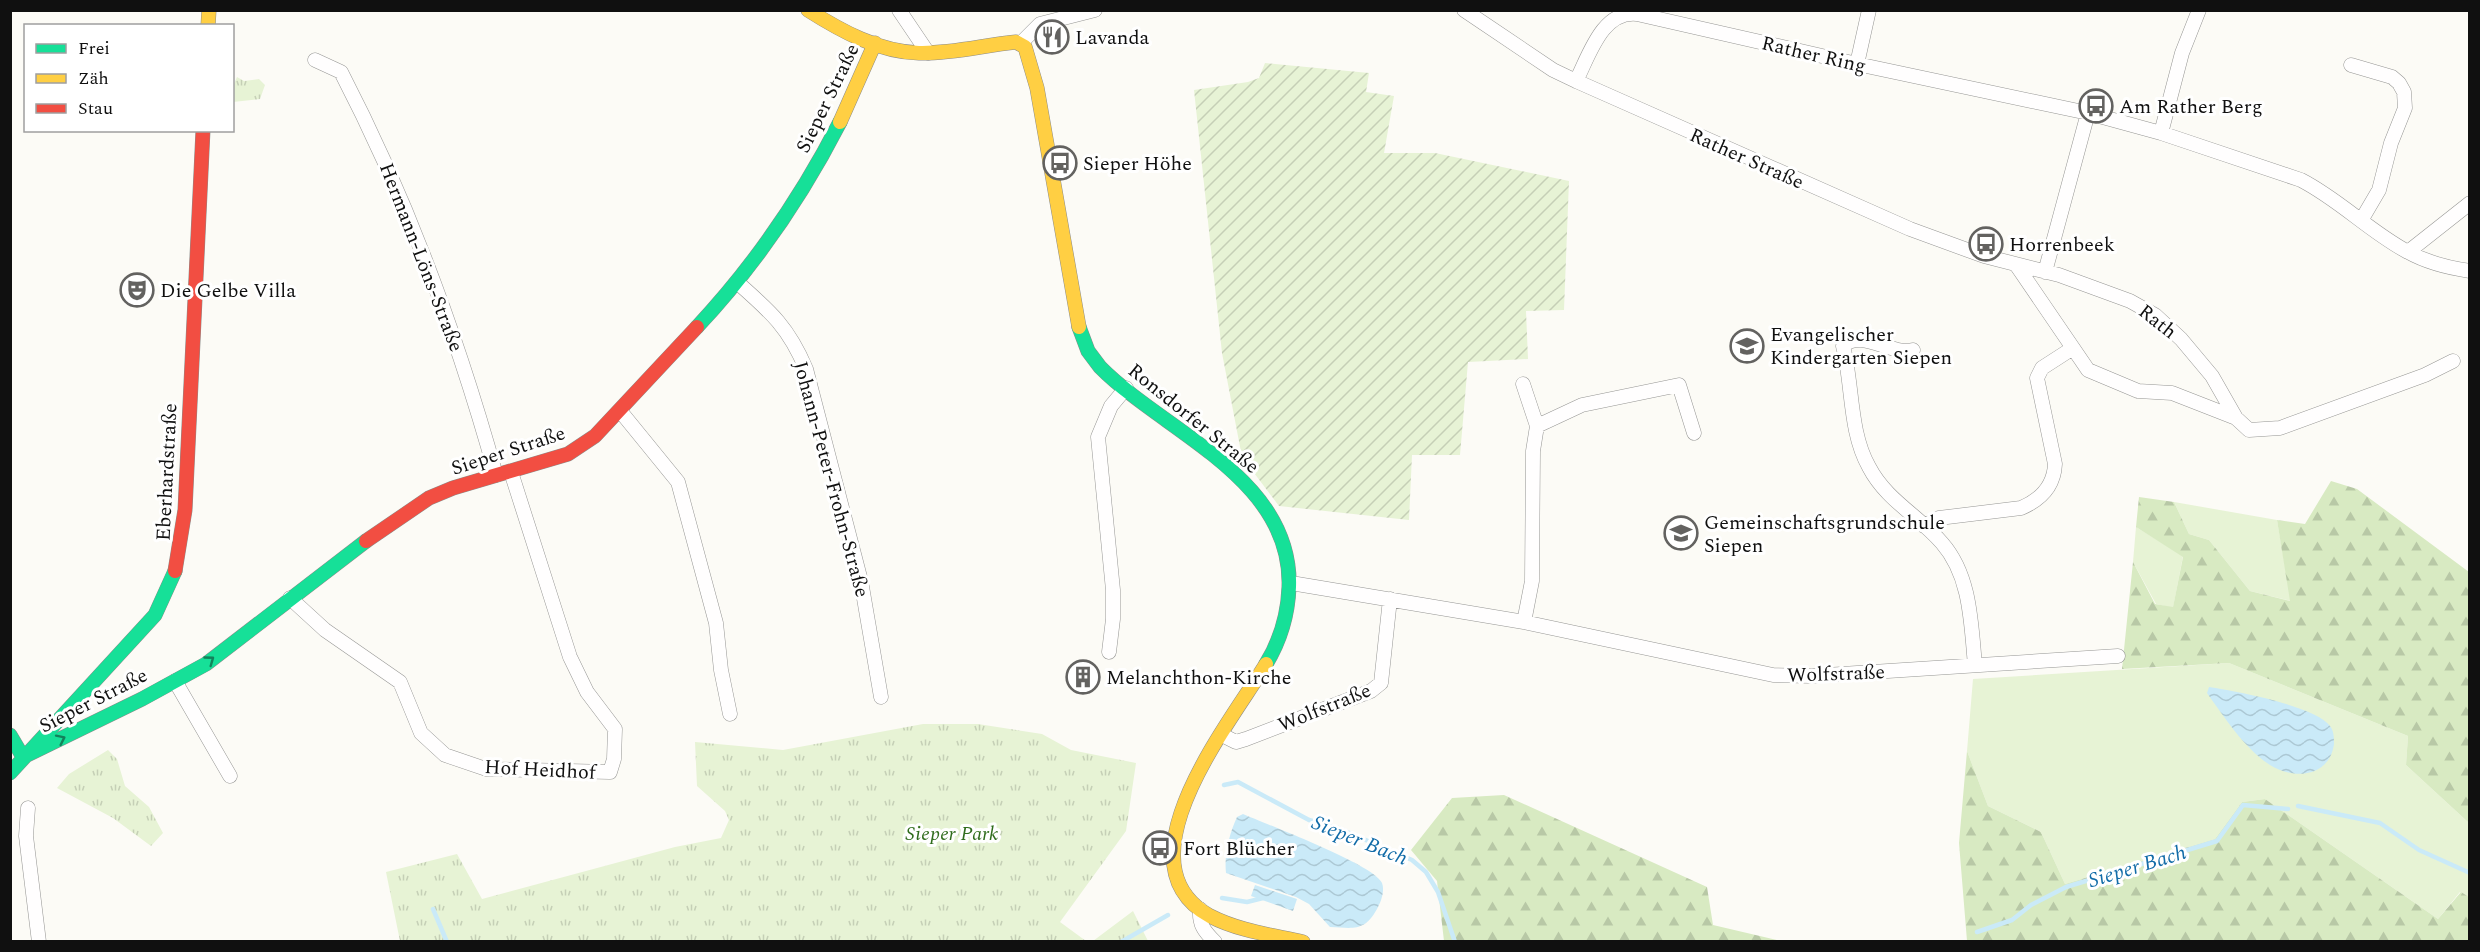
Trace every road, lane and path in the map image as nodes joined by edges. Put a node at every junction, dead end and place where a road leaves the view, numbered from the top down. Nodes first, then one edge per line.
1 (808, 10) edge
2 (899, 10) edge
3 (1095, 10) edge
4 (1464, 10) edge
5 (1869, 10) edge
6 (2199, 10) edge
7 (875, 43) junction
8 (1021, 43) junction
9 (928, 52) junction
10 (315, 60) dead end
11 (1857, 64) junction
12 (2351, 65) dead end
13 (1576, 81) junction
14 (2088, 113) junction
15 (203, 132) edge
16 (2161, 133) junction
17 (2469, 202) edge
18 (2362, 219) junction
19 (2408, 252) junction
20 (2017, 266) junction
21 (2045, 272) junction
22 (2469, 272) edge
23 (738, 283) junction
24 (2073, 348) junction
25 (1913, 350) dead end
26 (2453, 361) dead end
27 (1523, 384) dead end
28 (1126, 388) junction
29 (621, 412) junction
30 (2236, 418) junction
31 (1537, 426) junction
32 (1694, 433) dead end
33 (511, 472) junction
34 (496, 475) junction
35 (1924, 526) junction
36 (1292, 583) junction
37 (290, 598) junction
38 (1390, 599) junction
39 (1524, 621) junction
40 (1109, 652) dead end
41 (2118, 656) dead end
42 (1975, 665) junction
43 (175, 681) junction
44 (881, 697) dead end
45 (730, 714) dead end
46 (10, 735) edge
47 (1222, 735) junction
48 (22, 757) junction
49 (10, 773) edge
50 (230, 776) dead end
51 (10, 789) edge
52 (28, 808) dead end
53 (1200, 909) junction
54 (39, 942) edge
55 (1215, 942) edge
56 (1303, 942) edge

1 - 7 main road
2 - 9 street
3 - 8 street
4 - 13 street, Rather Straße
5 - 11 street
6 - 16 street
7 - 9 main road
7 - 23 main road, Sieper Straße
8 - 9 main road
8 - 28 main road, Ronsdorfer Straße
10 - 34 street, Hermann-Löns-Straße
11 - 13 street, Rather Ring
11 - 14 street, Rather Ring
12 - 18 street
13 - 20 street, Rather Straße
14 - 16 street, Rather Ring
14 - 21 street
15 - 48 main road, Eberhardstraße
16 - 18 street, Rather Ring
17 - 19 street
18 - 19 street, Rather Ring
19 - 22 street, Rather Ring
20 - 21 street, Rather Straße
20 - 24 street
21 - 30 street, Rath
23 - 29 main road, Sieper Straße
23 - 44 street, Johann-Peter-Frohn-Straße
24 - 30 street
24 - 35 street
25 - 35 street
26 - 30 street
27 - 31 street
28 - 36 main road, Ronsdorfer Straße
28 - 40 street
29 - 33 main road, Sieper Straße
29 - 45 street
31 - 32 street
31 - 39 street
33 - 34 main road, Sieper Straße
33 - 37 street, Hof Heidhof
34 - 37 main road, Sieper Straße
35 - 42 street
36 - 38 street, Wolfstraße
36 - 47 main road, Ronsdorfer Straße
43 -> 37 main road, Sieper Straße
38 - 39 street, Wolfstraße
38 - 47 street, Wolfstraße
39 - 42 street, Wolfstraße
41 - 42 street, Wolfstraße
48 -> 43 main road, Sieper Straße
43 - 50 street
46 - 48 main road
47 - 53 main road, Ronsdorfer Straße
48 - 49 main road, Eberhardstraße
48 - 51 main road
52 - 54 street
53 - 55 street
53 - 56 main road, Ronsdorfer Straße

